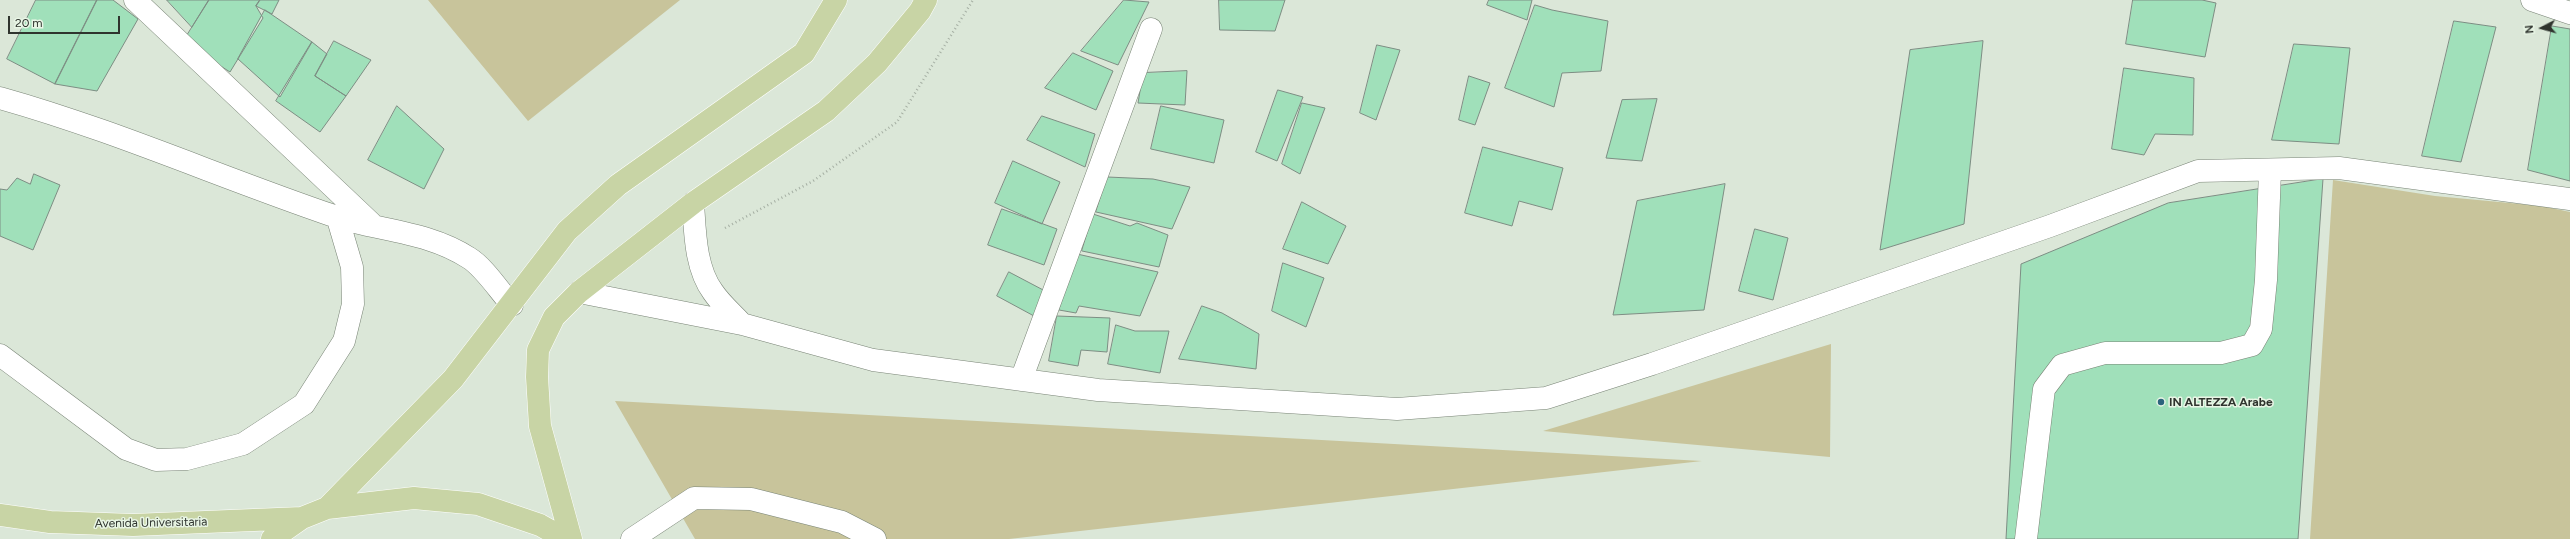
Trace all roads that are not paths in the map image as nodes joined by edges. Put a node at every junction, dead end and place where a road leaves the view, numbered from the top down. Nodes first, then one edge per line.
1 (135, 0) edge
2 (836, 0) edge
3 (926, 0) edge
4 (2532, 0) edge
5 (2570, 13) edge
6 (1152, 29) dead end
7 (0, 98) edge
8 (2270, 170) junction
9 (2570, 198) edge
10 (693, 203) junction
11 (337, 216) junction
12 (370, 224) junction
13 (579, 292) junction
14 (512, 305) junction
15 (742, 324) junction
16 (0, 355) edge
17 (1021, 380) junction
18 (327, 508) junction
19 (0, 515) edge
20 (302, 518) junction
21 (272, 539) edge
22 (565, 539) edge
23 (571, 539) edge
24 (632, 539) edge
25 (876, 539) edge
26 (2026, 539) edge

1 - 12 street
2 - 14 main road
3 - 10 main road
4 - 5 street
6 - 17 street
7 - 11 street
8 - 9 street
8 - 17 street
8 - 26 street
10 - 13 main road
10 - 15 street
11 - 12 street
11 - 16 street
12 - 14 street
13 - 15 street
13 - 23 main road
14 - 18 main road
15 - 17 street
18 - 20 main road
18 - 22 main road
19 - 20 main road, Avenida Universitaria
20 - 21 main road
24 - 25 street

